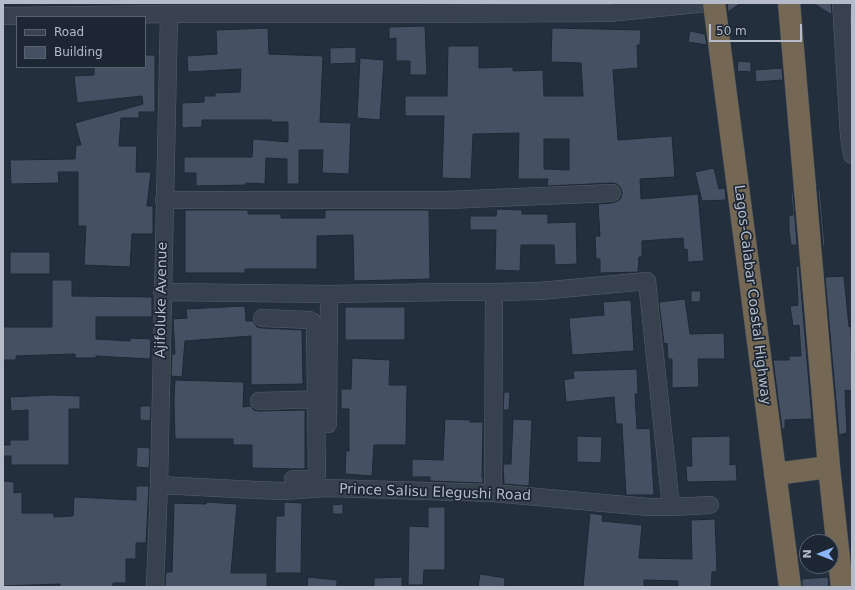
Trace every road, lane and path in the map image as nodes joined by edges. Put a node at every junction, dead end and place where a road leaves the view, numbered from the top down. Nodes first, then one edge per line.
1 (707, 3) edge
2 (714, 3) edge
3 (789, 3) edge
4 (841, 3) edge
5 (393, 9) edge
6 (169, 14) junction
7 (3, 16) edge
8 (852, 155) edge
9 (612, 193) dead end
10 (164, 200) junction
11 (162, 292) junction
12 (494, 292) junction
13 (329, 294) junction
14 (262, 318) dead end
15 (322, 399) junction
16 (259, 401) dead end
17 (830, 467) junction
18 (776, 474) junction
19 (257, 479) dead end
20 (159, 485) junction
21 (327, 488) junction
22 (493, 493) junction
23 (710, 505) dead end
24 (670, 508) junction
25 (155, 587) edge
26 (790, 587) edge
27 (842, 587) edge

1 - 5 street
2 - 18 highway, Lagos-Calabar Coastal Highway
3 - 17 highway
4 - 8 street
5 - 6 street
6 - 7 street
6 - 10 street, Ajifoluke Avenue
9 - 10 street
10 - 11 street, Ajifoluke Avenue
11 - 13 street
11 - 20 street, Ajifoluke Avenue
12 - 13 street
12 - 22 street
12 - 24 street
13 - 15 street
14 - 15 street
15 - 16 street
15 - 19 street
15 - 21 street
17 - 18 highway
17 - 27 highway
18 - 26 highway, Lagos-Calabar Coastal Highway
20 - 21 street, Prince Salisu Elegushi Road
20 - 25 street, Ajifoluke Avenue
21 - 22 street, Prince Salisu Elegushi Road
22 - 24 street, Prince Salisu Elegushi Road
23 - 24 street, Prince Salisu Elegushi Road

